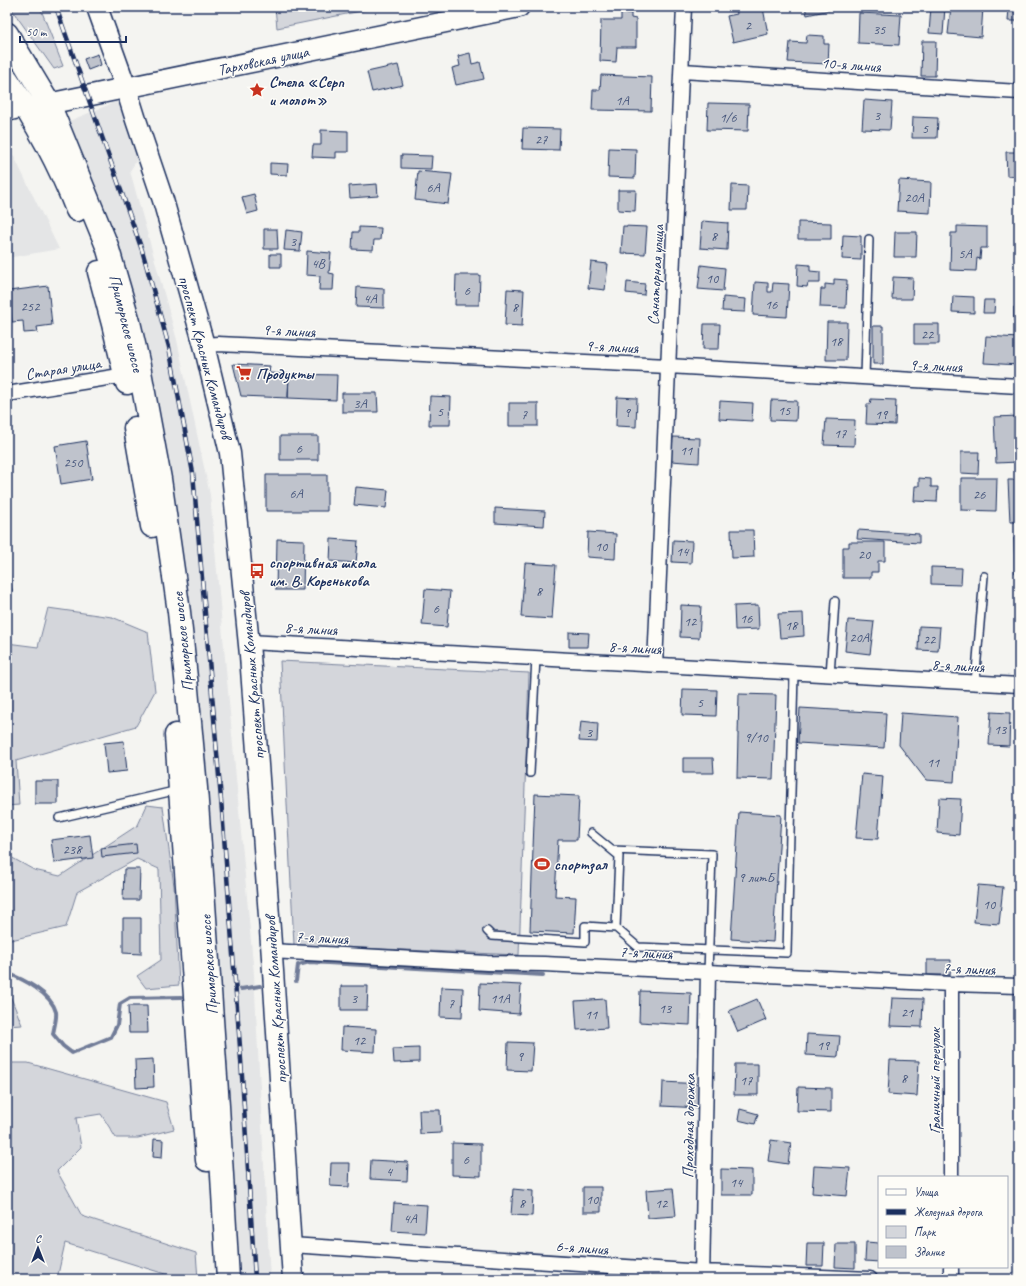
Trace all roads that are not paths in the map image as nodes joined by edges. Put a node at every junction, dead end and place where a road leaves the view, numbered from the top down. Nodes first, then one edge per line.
1 (98, 7) edge
2 (519, 7) edge
3 (684, 7) edge
4 (449, 14) edge
5 (7, 34) edge
6 (682, 71) junction
7 (7, 79) edge
8 (126, 88) junction
9 (1019, 92) edge
10 (49, 104) junction
11 (17, 112) edge
12 (869, 239) dead end
13 (204, 345) junction
14 (668, 366) junction
15 (126, 375) junction
16 (865, 378) junction
17 (1019, 386) edge
18 (7, 394) edge
19 (984, 576) dead end
20 (835, 601) dead end
21 (249, 642) junction
22 (536, 658) junction
23 (655, 665) junction
24 (794, 673) junction
25 (830, 675) junction
26 (975, 683) junction
27 (1019, 685) edge
28 (530, 773) dead end
29 (180, 789) junction
30 (59, 818) dead end
31 (592, 833) dead end
32 (612, 850) junction
33 (616, 928) junction
34 (487, 931) dead end
35 (708, 950) junction
36 (271, 951) junction
37 (708, 973) junction
38 (951, 984) junction
39 (1019, 986) edge
40 (951, 1176) edge
41 (292, 1245) junction
42 (951, 1268) edge
43 (703, 1276) edge
44 (214, 1279) edge
45 (228, 1279) edge
46 (293, 1279) edge
47 (870, 1279) edge
48 (951, 1279) edge

1 - 8 street, проспект Красных Командиров
2 - 4 street, Тарховская улица
3 - 6 street, Санаторная улица
4 - 8 street, Тарховская улица
5 - 10 highway, Приморское шоссе
6 - 9 street, 10-я линия
6 - 14 street, Санаторная улица
7 - 11 highway, Приморское шоссе
8 - 10 street, Тарховская улица
8 - 13 street, проспект Красных Командиров
10 - 11 street, Тарховская улица
10 - 45 highway, Приморское шоссе
11 - 15 highway, Приморское шоссе
12 - 16 lane
13 - 14 street, 9-я линия
13 - 21 street, проспект Красных Командиров
14 - 16 street, 9-я линия
14 - 23 street, Санаторная улица
15 - 18 street, Старая улица
15 - 29 highway, Приморское шоссе
16 - 17 street, 9-я линия
19 - 26 lane
20 - 25 lane
21 - 22 street, 8-я линия
21 - 36 street, проспект Красных Командиров
22 - 23 street, 8-я линия
22 - 28 lane
23 - 24 street, 8-я линия
24 - 25 street, 8-я линия
24 - 35 lane
25 - 26 street, 8-я линия
26 - 27 street, 8-я линия
29 - 30 lane
29 - 44 highway, Приморское шоссе
31 - 32 lane
32 - 33 lane
32 - 35 lane
33 - 34 lane
33 - 35 lane
35 - 37 lane
36 - 37 street, 7-я линия
36 - 41 street, проспект Красных Командиров
37 - 38 street, 7-я линия
37 - 43 street, Проходная дорожка
38 - 39 street, 7-я линия
38 - 40 street, Граничный переулок
41 - 43 street, 6-я линия
41 - 46 street, проспект Красных Командиров
42 - 48 street
43 - 47 street, 6-я линия

